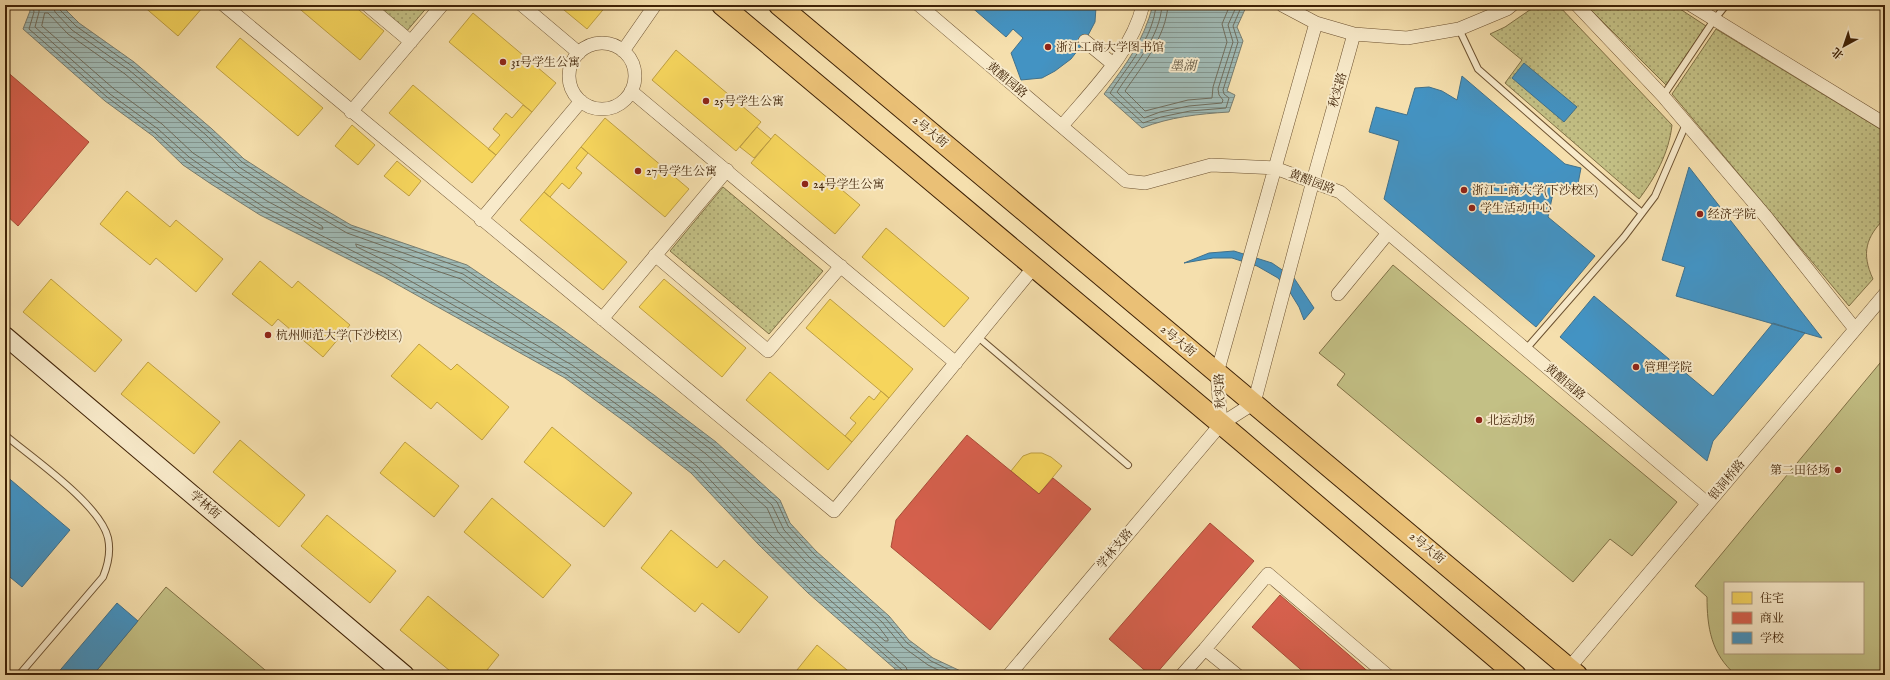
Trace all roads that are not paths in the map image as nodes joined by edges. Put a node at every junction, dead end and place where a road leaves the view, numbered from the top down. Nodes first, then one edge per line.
1 (224, 5) edge
2 (367, 5) edge
3 (442, 5) edge
4 (522, 5) edge
5 (655, 5) edge
6 (722, 5) edge
7 (779, 5) edge
8 (919, 5) edge
9 (1143, 5) edge
10 (1282, 5) edge
11 (1512, 5) edge
12 (1577, 5) edge
13 (1691, 5) edge
14 (1726, 5) edge
15 (1714, 20) junction
16 (1316, 23) junction
17 (1459, 30) junction
18 (1354, 34) junction
19 (1085, 41) dead end
20 (411, 42) junction
21 (623, 51) junction
22 (579, 53) junction
23 (1113, 64) junction
24 (631, 91) junction
25 (1663, 96) junction
26 (581, 101) junction
27 (351, 112) junction
28 (1686, 124) junction
29 (1885, 124) edge
30 (1062, 126) junction
31 (1275, 168) junction
32 (727, 170) junction
33 (1313, 181) junction
34 (1642, 213) junction
35 (481, 220) junction
36 (1388, 233) junction
37 (655, 255) junction
38 (841, 266) junction
39 (1034, 267) junction
40 (1338, 294) dead end
41 (1885, 294) edge
42 (602, 319) junction
43 (1854, 329) junction
44 (5, 336) edge
45 (978, 337) junction
46 (1526, 350) junction
47 (956, 363) junction
48 (1217, 374) junction
49 (1254, 403) junction
50 (1221, 424) junction
51 (5, 435) edge
52 (1128, 464) dead end
53 (1707, 503) junction
54 (1205, 649) junction
55 (1573, 671) edge
56 (19, 675) edge
57 (405, 675) edge
58 (1009, 675) edge
59 (1182, 675) edge
60 (1237, 675) edge
61 (1388, 675) edge
62 (1516, 675) edge

1 - 27 street
2 - 20 street
3 - 20 street
4 - 22 street
5 - 21 street
6 - 39 main road
7 - 48 main road, 2号大街
8 - 30 street, 黄醋园路
9 - 23 street
10 - 16 street
11 - 17 street
12 - 25 street
13 - 15 street
14 - 15 lane
15 - 25 lane
15 - 29 street
16 - 18 street
16 - 31 street, 秋实路
17 - 18 street
17 - 34 lane
18 - 33 street, 秋实路
19 - 23 street
20 - 27 street
21 - 22 street
21 - 24 street
22 - 26 street
23 - 30 street
24 - 26 street
24 - 32 street
25 - 28 street
26 - 35 street
27 - 35 street
28 - 34 lane
28 - 43 street
30 - 31 street, 黄醋园路
31 - 33 street, 黄醋园路
31 - 48 street, 秋实路
32 - 37 street
32 - 38 street
33 - 36 street, 黄醋园路
33 - 49 street, 秋实路
34 - 46 lane
35 - 42 street
36 - 40 street
36 - 46 street, 黄醋园路
37 - 38 street
37 - 42 street
38 - 47 street
39 - 45 street
39 - 50 main road
41 - 43 street, 银洞桥路
42 - 47 street
43 - 53 street, 银洞桥路
44 - 57 main road, 学林街
45 - 47 street
45 - 52 lane
46 - 53 street, 黄醋园路
48 - 49 main road, 2号大街
48 - 50 street, 秋实路
49 - 50 street, 秋实路
49 - 55 main road, 2号大街
50 - 58 street, 学林支路
50 - 62 main road
51 - 56 lane
53 - 55 street, 银洞桥路
54 - 59 street
54 - 60 street
54 - 61 street

